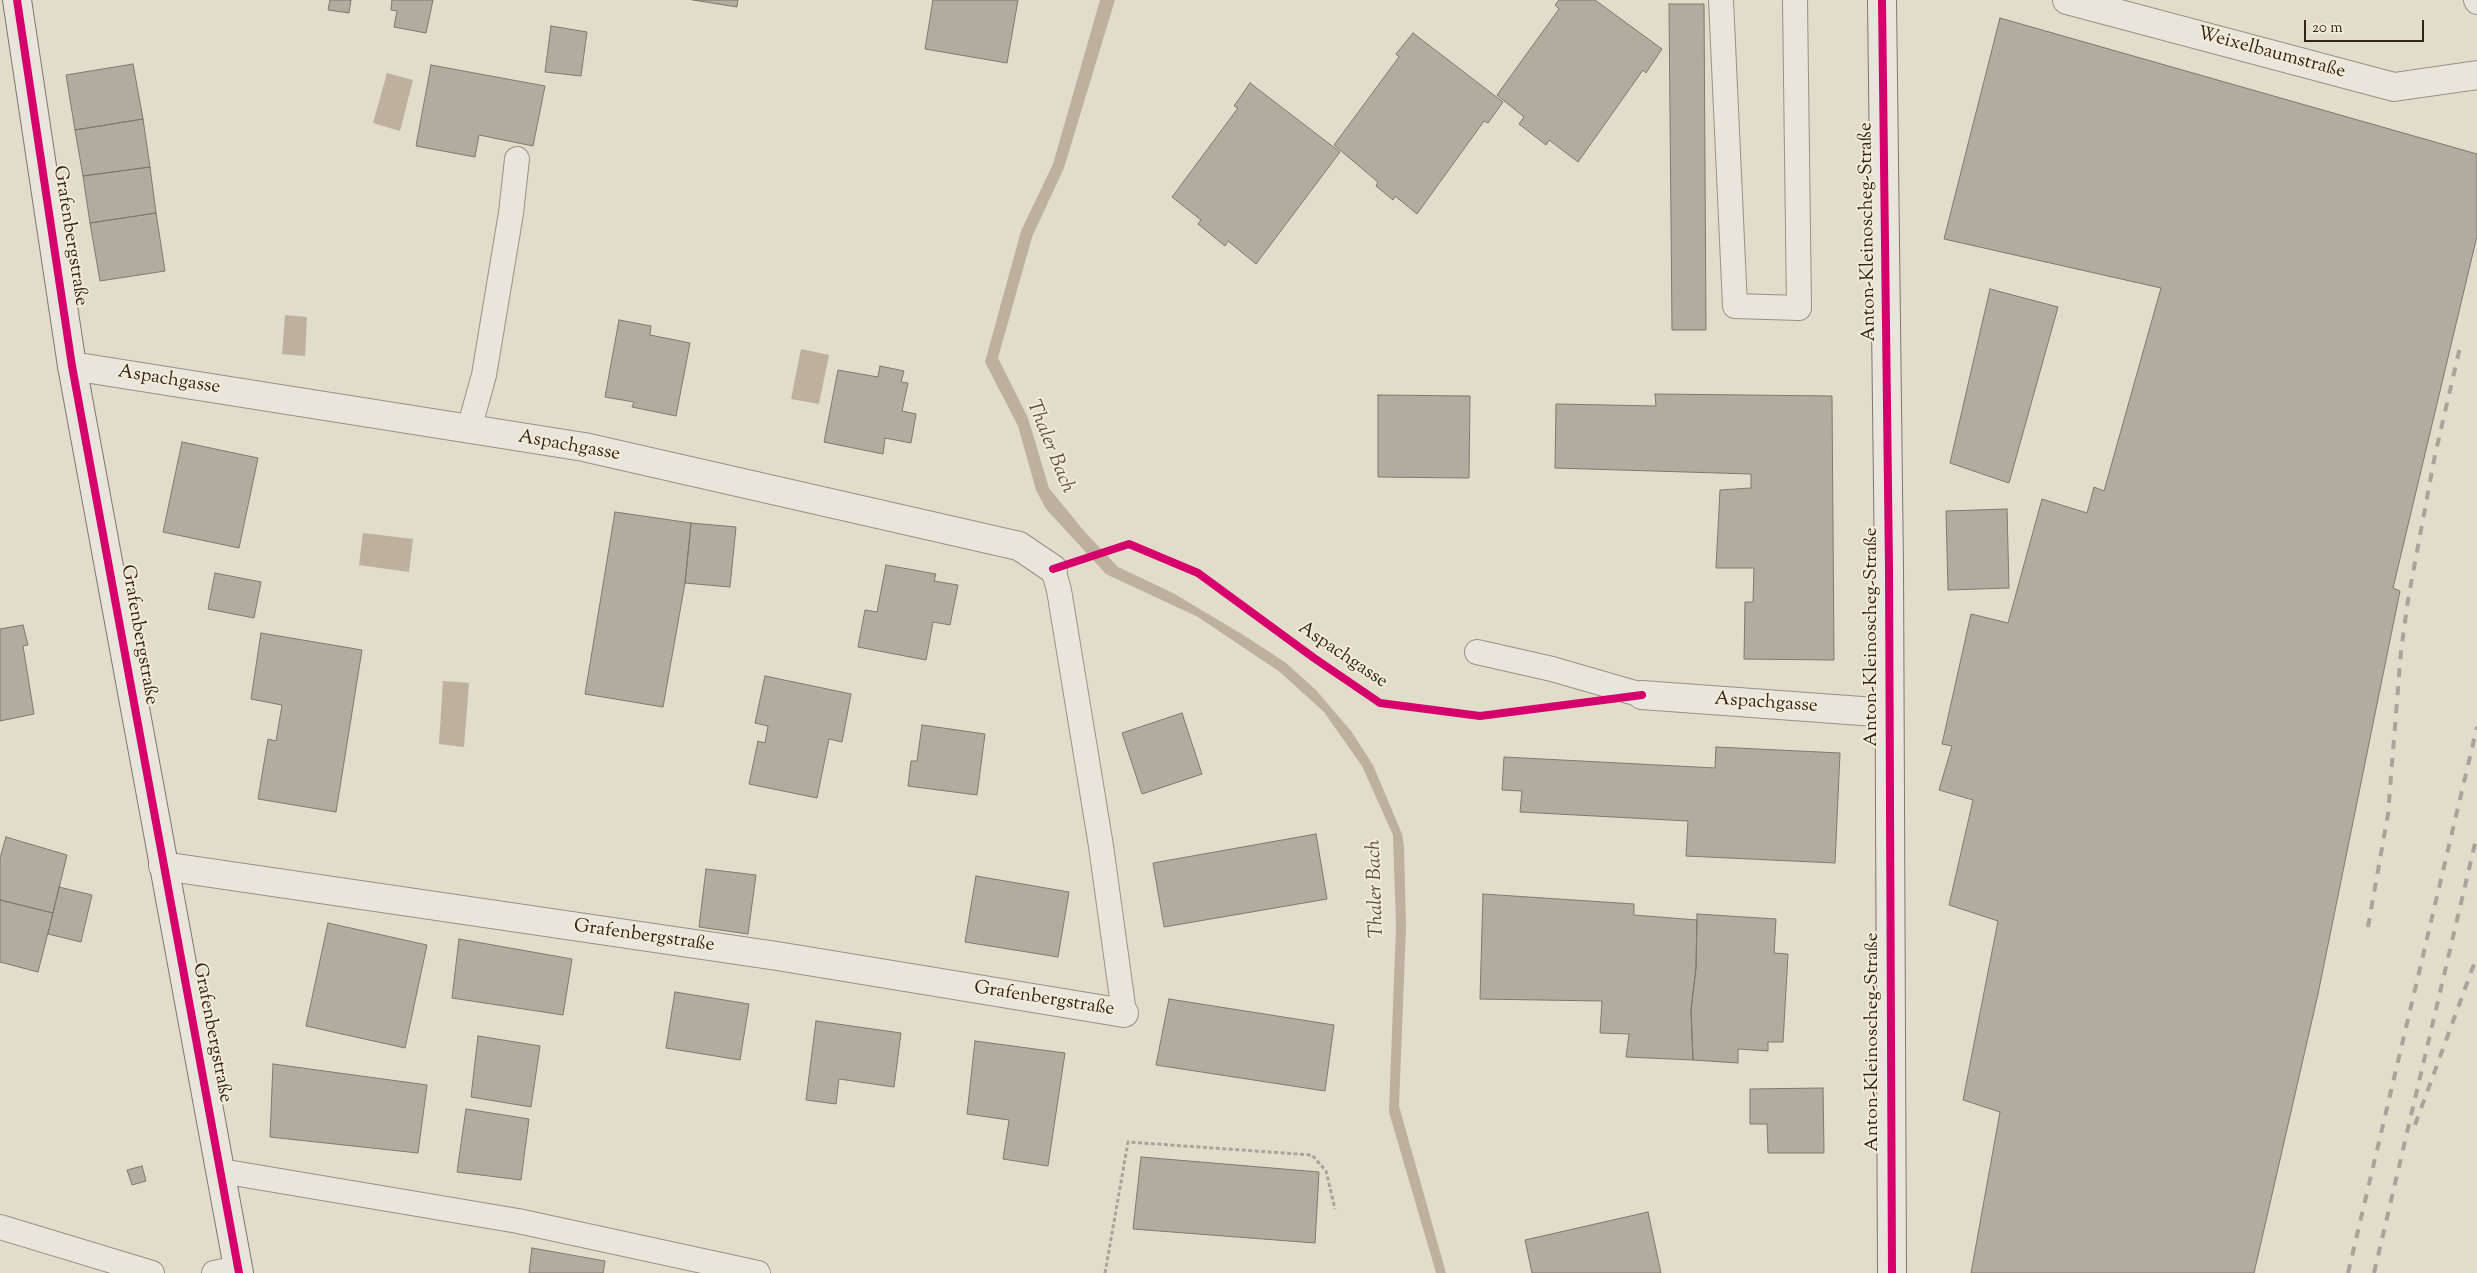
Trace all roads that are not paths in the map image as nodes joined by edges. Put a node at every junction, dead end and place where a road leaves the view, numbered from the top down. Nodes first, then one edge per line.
1 (17, 0) edge
2 (1720, 0) edge
3 (1795, 0) edge
4 (1882, 0) edge
5 (2067, 0) edge
6 (2477, 75) edge
7 (517, 159) dead end
8 (72, 366) junction
9 (469, 429) junction
10 (1053, 569) joint
11 (1477, 652) dead end
12 (1642, 695) joint
13 (1890, 713) junction
14 (163, 866) junction
15 (1124, 1013) joint
16 (220, 1171) junction
17 (0, 1227) edge
18 (230, 1271) edge
19 (152, 1273) edge
20 (758, 1273) edge
21 (1892, 1273) edge

1 - 8 street, Grafenbergstraße
2 - 3 lane
4 - 13 street, Anton-Kleinoscheg-Straße
5 - 6 street, Weixelbaumstraße
7 - 9 lane
8 - 9 street, Aspachgasse
8 - 14 street, Grafenbergstraße
9 - 10 street, Aspachgasse
10 - 15 lane, Aspachgasse
11 - 12 lane, Aspachgasse
12 - 13 street, Aspachgasse
13 - 21 street, Anton-Kleinoscheg-Straße
14 - 15 street, Grafenbergstraße
14 - 16 street, Grafenbergstraße
16 - 18 street, Grafenbergstraße
16 - 20 lane
17 - 19 lane

